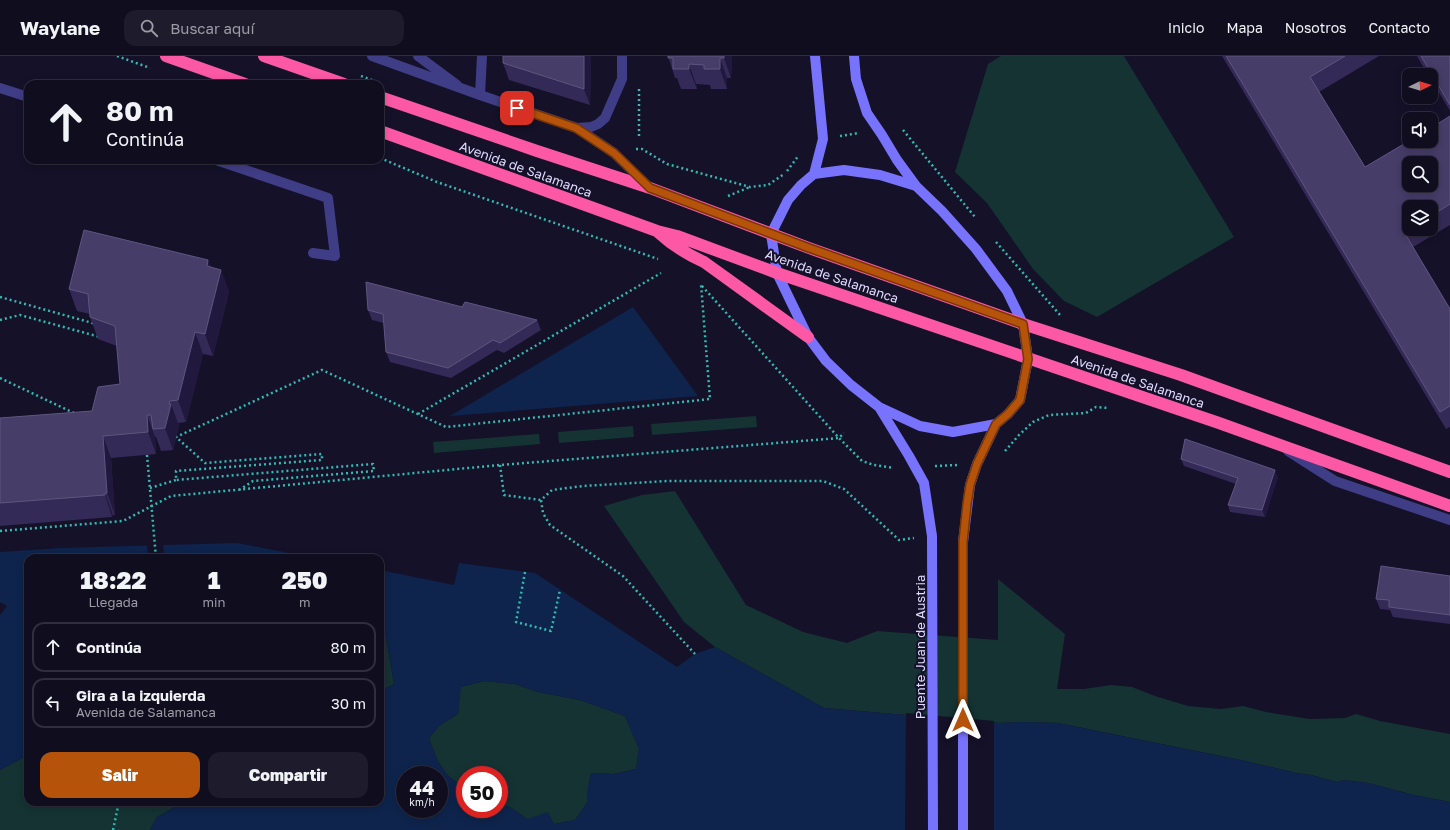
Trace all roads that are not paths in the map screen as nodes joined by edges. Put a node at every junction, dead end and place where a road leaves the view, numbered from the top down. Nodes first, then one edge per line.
1 (166, 56) edge
2 (264, 56) edge
3 (372, 56) edge
4 (418, 56) edge
5 (482, 56) edge
6 (622, 56) edge
7 (814, 56) edge
8 (854, 56) edge
9 (234, 80) edge
10 (333, 80) edge
11 (0, 88) edge
12 (462, 88) junction
13 (480, 95) junction
14 (24, 96) edge
15 (384, 97) edge
16 (576, 128) junction
17 (384, 132) edge
18 (228, 164) edge
19 (814, 174) junction
20 (916, 186) junction
21 (650, 188) junction
22 (657, 231) junction
23 (771, 234) junction
24 (313, 253) dead end
25 (777, 272) junction
26 (1023, 324) junction
27 (808, 337) junction
28 (1028, 359) junction
29 (879, 407) junction
30 (996, 424) junction
31 (1276, 444) junction
32 (1450, 472) edge
33 (1450, 506) edge
34 (1450, 520) edge
35 (933, 830) edge
36 (963, 830) edge

1 - 9 highway
2 - 10 highway
3 - 12 street, Avenida de Salamanca
4 - 12 street
5 - 13 street
6 - 16 street
7 - 19 main road
8 - 20 main road
11 - 14 street
12 - 13 street, Avenida de Salamanca
13 - 16 street, Avenida de Salamanca
15 - 21 highway, Avenida de Salamanca
16 - 21 street, Avenida de Salamanca
17 - 22 highway, Avenida de Salamanca
18 - 24 street
19 - 20 main road
19 - 23 main road
20 - 26 main road
21 - 23 highway, Avenida de Salamanca
22 - 25 highway, Avenida de Salamanca
22 - 27 highway
23 - 25 main road
23 - 26 highway, Avenida de Salamanca
25 - 27 main road
25 - 28 highway, Avenida de Salamanca
26 - 28 main road
26 - 32 highway, Avenida de Salamanca
27 - 29 main road
28 - 30 main road
28 - 31 highway, Avenida de Salamanca
29 - 30 main road
29 - 35 main road, Puente Juan de Austria
30 - 36 main road
31 - 33 highway, Avenida de Salamanca
31 - 34 street, Avenida de Salamanca

